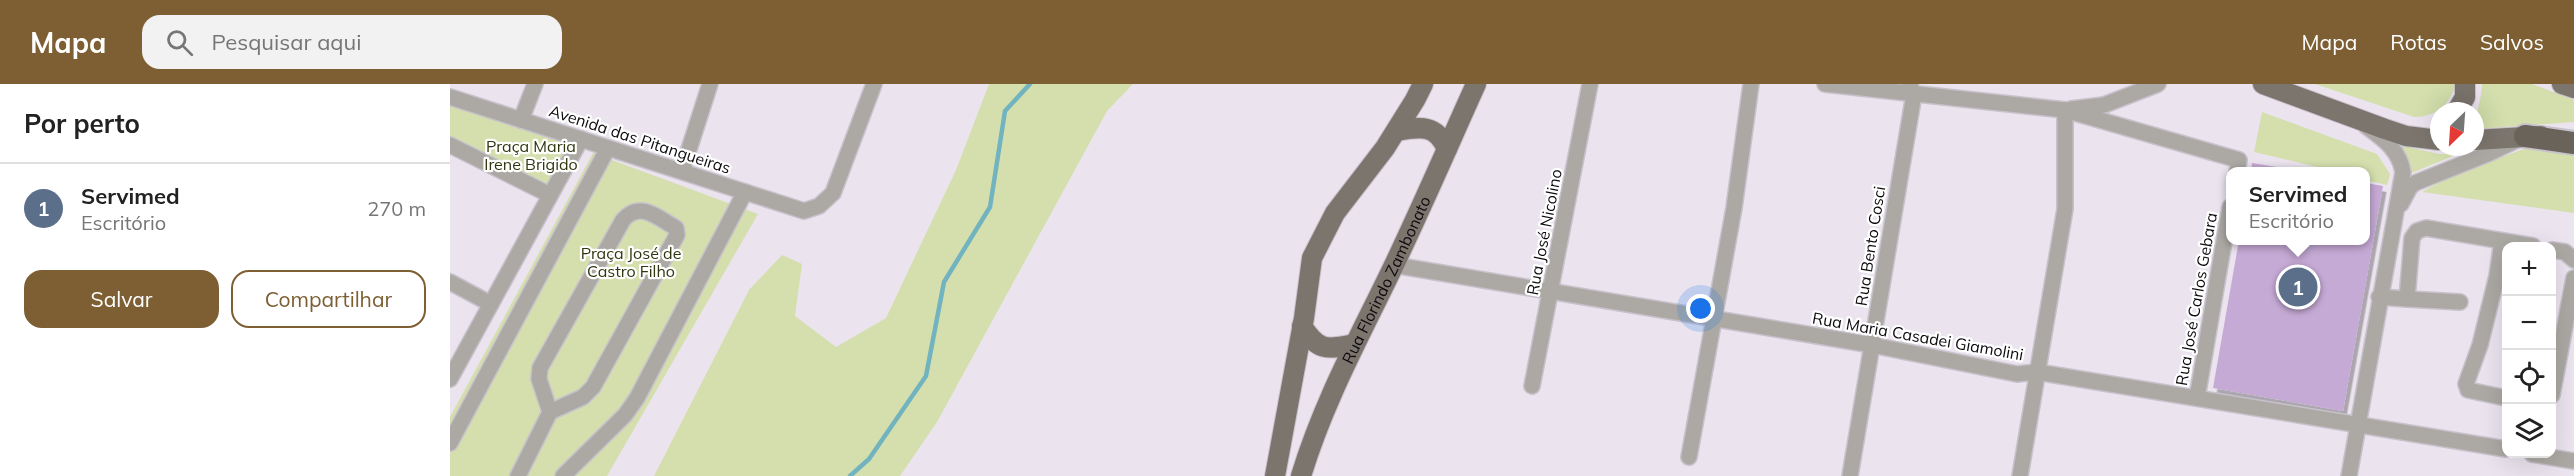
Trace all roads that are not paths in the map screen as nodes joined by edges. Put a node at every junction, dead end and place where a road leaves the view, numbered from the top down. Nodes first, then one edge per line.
1 (535, 84) edge
2 (710, 84) edge
3 (874, 84) edge
4 (1423, 84) edge
5 (1476, 84) edge
6 (1590, 84) edge
7 (1751, 84) edge
8 (1825, 84) edge
9 (2158, 84) edge
10 (2263, 84) edge
11 (2465, 84) edge
12 (2562, 84) edge
13 (2574, 88) edge
14 (1911, 89) edge
15 (450, 97) edge
16 (2462, 102) edge
17 (2065, 110) junction
18 (2354, 117) junction
19 (521, 120) junction
20 (2430, 127) edge
21 (1396, 131) junction
22 (2574, 135) edge
23 (2406, 136) junction
24 (2525, 136) junction
25 (581, 139) junction
26 (2430, 139) edge
27 (2484, 139) edge
28 (2574, 143) edge
29 (450, 146) edge
30 (608, 148) junction
31 (1447, 149) junction
32 (2238, 166) edge
33 (682, 171) junction
34 (745, 192) junction
35 (550, 195) junction
36 (2396, 214) junction
37 (2226, 230) edge
38 (2502, 240) junction
39 (2512, 242) edge
40 (2556, 251) edge
41 (2574, 260) edge
42 (1394, 265) junction
43 (2574, 278) edge
44 (450, 282) edge
45 (1551, 292) junction
46 (2379, 297) junction
47 (2407, 299) junction
48 (2460, 302) dead end
49 (491, 304) junction
50 (1714, 319) junction
51 (1302, 326) junction
52 (1354, 344) junction
53 (1872, 345) junction
54 (2037, 372) junction
55 (2556, 374) edge
56 (450, 379) edge
57 (1532, 386) dead end
58 (2502, 397) edge
59 (2197, 398) junction
60 (550, 412) junction
61 (2358, 423) junction
62 (450, 443) edge
63 (2502, 448) edge
64 (1689, 457) dead end
65 (2556, 458) edge
66 (2574, 461) edge
67 (518, 476) edge
68 (563, 476) edge
69 (1275, 476) edge
70 (1301, 476) edge
71 (1850, 476) edge
72 (2020, 476) edge
73 (2349, 476) edge

1 - 19 street
2 - 33 street
3 - 34 street, Avenida das Pitangueiras
4 - 21 main road
5 - 31 main road, Rua Florindo Zambonato
6 - 45 street, Rua José Nicolino
7 - 50 street
8 - 14 street
9 - 17 street
10 - 18 main road
11 - 16 main road
12 - 13 main road
14 - 17 street
14 - 53 street, Rua Bento Cosci
15 - 19 street, Avenida das Pitangueiras
17 - 32 street
17 - 54 street
18 - 23 main road
18 - 36 street
19 - 25 street, Avenida das Pitangueiras
20 - 23 main road
21 - 31 main road
21 - 51 main road
22 - 24 main road
23 - 26 main road
24 - 27 main road
24 - 28 highway
24 - 36 street
25 - 30 street, Avenida das Pitangueiras
25 - 35 street
29 - 35 street
30 - 33 street, Avenida das Pitangueiras
30 - 62 street
31 - 42 main road, Rua Florindo Zambonato
33 - 34 street, Avenida das Pitangueiras
34 - 68 street
35 - 49 street
36 - 46 street
37 - 59 street, Rua José Carlos Gebara
38 - 39 street
38 - 47 street
38 - 58 street
40 - 41 street
42 - 45 street, Rua Maria Casadei Giamolini
42 - 52 main road, Rua Florindo Zambonato
43 - 55 street
44 - 49 street
45 - 50 street, Rua Maria Casadei Giamolini
45 - 57 street, Rua José Nicolino
46 - 47 street
46 - 61 street
47 - 48 street
49 - 56 street
50 - 53 street, Rua Maria Casadei Giamolini
50 - 64 street
51 - 52 main road
51 - 69 main road
52 - 70 main road, Rua Florindo Zambonato
53 - 54 street, Rua Maria Casadei Giamolini
53 - 71 street, Rua Bento Cosci
54 - 59 street, Rua Maria Casadei Giamolini
54 - 72 street
59 - 61 street, Rua Maria Casadei Giamolini
60 - 60 street
60 - 67 street
61 - 63 street, Rua Maria Casadei Giamolini
61 - 73 street
65 - 66 street

